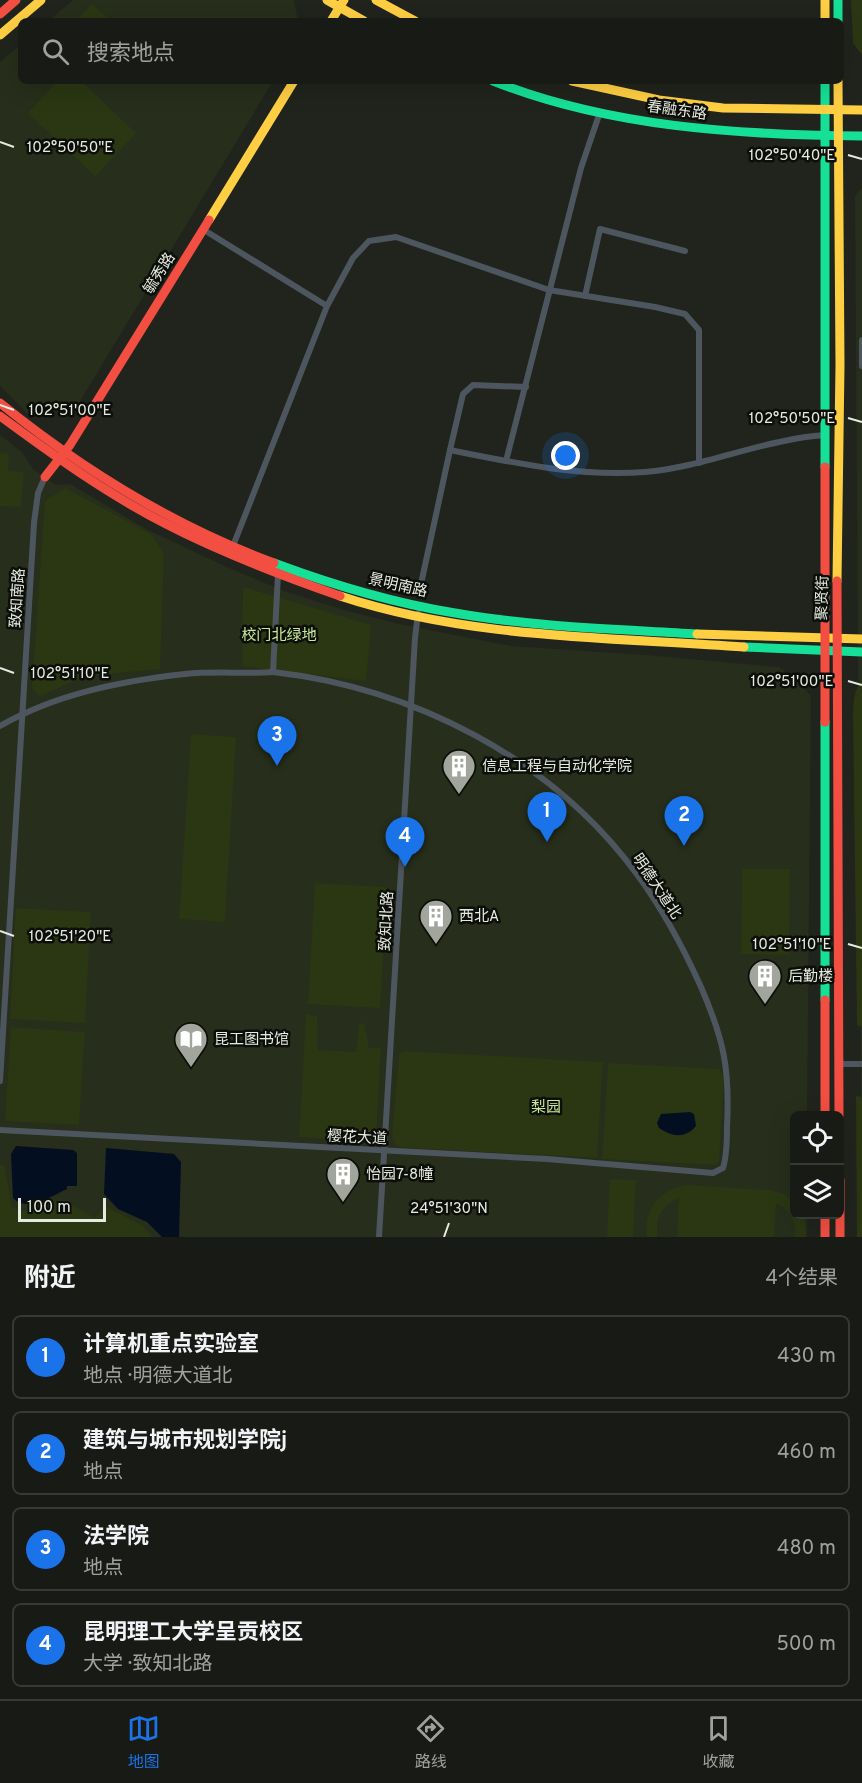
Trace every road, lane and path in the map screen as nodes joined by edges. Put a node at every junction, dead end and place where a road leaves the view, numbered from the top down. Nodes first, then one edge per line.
1 (16, 0) edge
2 (41, 0) edge
3 (327, 0) edge
4 (376, 0) edge
5 (825, 0) edge
6 (838, 0) edge
7 (342, 4) edge
8 (0, 14) edge
9 (20, 18) edge
10 (333, 18) edge
11 (360, 18) edge
12 (409, 18) edge
13 (825, 18) edge
14 (838, 18) edge
15 (18, 20) edge
16 (0, 35) edge
17 (292, 84) edge
18 (502, 84) edge
19 (586, 84) edge
20 (825, 84) edge
21 (838, 84) edge
22 (825, 110) junction
23 (838, 110) junction
24 (862, 110) edge
25 (600, 112) junction
26 (824, 136) junction
27 (838, 136) junction
28 (862, 136) edge
29 (204, 230) junction
30 (685, 251) dead end
31 (549, 290) junction
32 (585, 296) junction
33 (327, 306) junction
34 (862, 340) edge
35 (862, 366) edge
36 (526, 387) junction
37 (0, 403) edge
38 (0, 416) edge
39 (825, 435) junction
40 (450, 450) junction
41 (62, 456) junction
42 (506, 461) junction
43 (699, 463) junction
44 (45, 477) joint
45 (234, 546) junction
46 (278, 574) junction
47 (421, 584) dead end
48 (418, 611) junction
49 (862, 639) edge
50 (824, 640) junction
51 (836, 640) junction
52 (824, 652) junction
53 (836, 652) junction
54 (862, 652) edge
55 (273, 672) junction
56 (411, 706) junction
57 (21, 714) junction
58 (0, 726) edge
59 (840, 1064) junction
60 (862, 1064) edge
61 (0, 1081) edge
62 (825, 1111) edge
63 (840, 1111) edge
64 (0, 1130) edge
65 (384, 1150) junction
66 (713, 1173) joint
67 (825, 1219) edge
68 (840, 1219) edge
69 (379, 1237) edge
70 (825, 1237) edge
71 (840, 1237) edge

1 - 8 main road
2 - 9 main road
3 - 7 main road
4 - 12 main road
5 - 13 main road
6 - 14 main road
7 - 10 main road
7 - 11 main road
15 - 16 main road
17 - 29 main road, 毓秀路
18 - 25 main road, 春融东路
19 - 22 main road, 春融东路
20 - 22 main road, 聚贤街
21 - 23 main road, 聚贤街
22 - 23 main road, 春融东路
22 - 26 main road, 聚贤街
23 - 24 main road, 春融东路
23 - 27 main road, 聚贤街
25 - 26 main road, 春融东路
25 - 31 street
26 - 27 main road, 春融东路
26 - 39 main road, 聚贤街
27 - 28 main road, 春融东路
27 - 51 main road, 聚贤街
29 - 33 street
29 - 41 main road, 毓秀路
30 - 32 street
31 - 32 street
31 - 33 street
31 - 36 street
32 - 43 street
33 - 45 street
34 - 35 street
36 - 40 street
36 - 42 street
37 - 41 main road, 景明南路
38 - 41 main road, 景明南路
39 - 43 street
39 - 50 main road, 聚贤街
40 - 42 street
40 - 47 street
41 - 44 main road, 毓秀路
41 - 45 main road, 景明南路
41 - 46 main road, 景明南路
42 - 43 street
44 - 57 street, 致知南路
45 - 48 main road, 景明南路
46 - 48 main road, 景明南路
46 - 55 street
48 - 50 main road, 景明南路
48 - 52 main road, 景明南路
48 - 56 street, 致知北路
49 - 51 main road, 景明南路
50 - 51 main road, 景明南路
50 - 52 main road, 聚贤街
51 - 53 main road, 聚贤街
52 - 53 main road, 景明南路
52 - 62 main road, 聚贤街
53 - 54 main road, 景明南路
53 - 59 main road, 聚贤街
55 - 56 street, 明德大道北
55 - 57 street, 明德大道北
56 - 65 street, 致知北路
56 - 66 street, 明德大道北
57 - 58 street, 明德大道北
57 - 61 street, 致知南路
59 - 60 street
59 - 63 main road, 聚贤街
64 - 65 street, 樱花大道
65 - 66 street, 樱花大道
65 - 69 street, 致知北路
67 - 70 main road
68 - 71 main road

